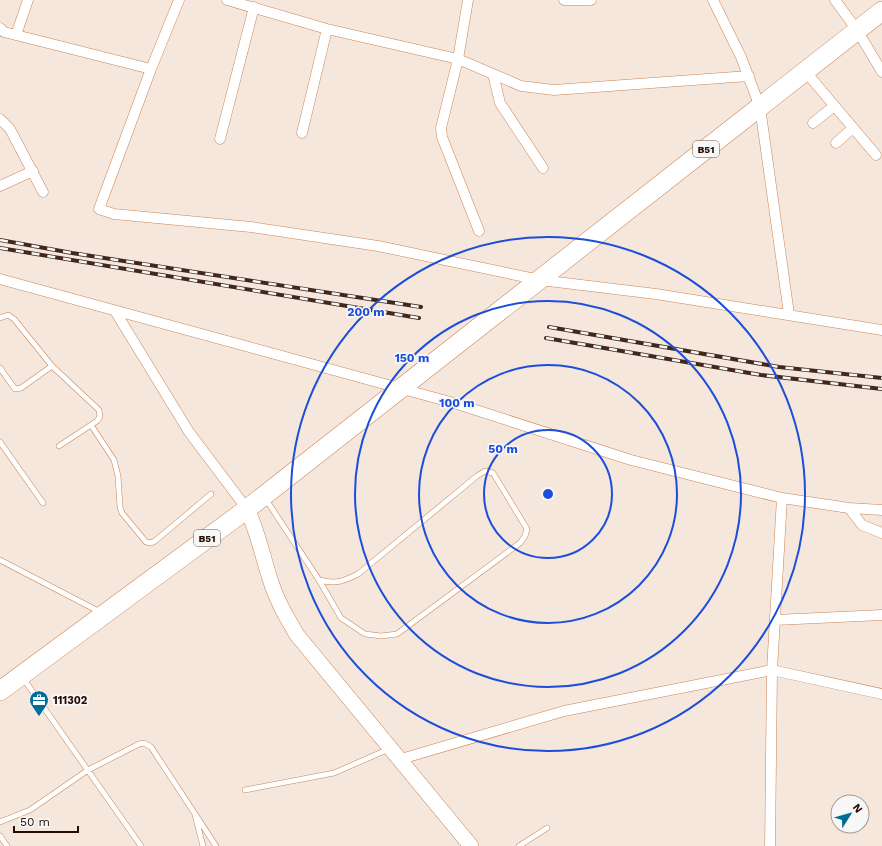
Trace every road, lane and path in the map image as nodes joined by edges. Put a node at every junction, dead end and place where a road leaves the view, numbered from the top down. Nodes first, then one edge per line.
1 (28, 0) edge
2 (179, 0) edge
3 (227, 0) edge
4 (468, 0) edge
5 (564, 0) edge
6 (591, 0) edge
7 (713, 0) edge
8 (835, 0) edge
9 (254, 7) junction
10 (882, 11) edge
11 (327, 29) junction
12 (2, 30) edge
13 (857, 30) junction
14 (16, 35) junction
15 (458, 59) junction
16 (151, 69) junction
17 (805, 71) junction
18 (882, 72) edge
19 (493, 74) junction
20 (749, 76) junction
21 (834, 106) junction
22 (760, 107) junction
23 (0, 119) edge
24 (813, 122) dead end
25 (853, 128) junction
26 (302, 133) dead end
27 (220, 139) dead end
28 (836, 143) dead end
29 (876, 155) dead end
30 (543, 168) dead end
31 (33, 171) junction
32 (0, 186) edge
33 (43, 192) dead end
34 (479, 231) dead end
35 (0, 279) edge
36 (540, 280) junction
37 (115, 311) junction
38 (789, 314) junction
39 (0, 318) edge
40 (882, 330) edge
41 (52, 366) junction
42 (0, 368) edge
43 (400, 390) junction
44 (91, 425) junction
45 (0, 442) edge
46 (59, 446) dead end
47 (211, 494) dead end
48 (264, 496) junction
49 (782, 498) junction
50 (43, 503) dead end
51 (849, 508) junction
52 (247, 509) junction
53 (882, 510) edge
54 (882, 533) edge
55 (0, 560) edge
56 (319, 580) junction
57 (104, 614) junction
58 (882, 614) edge
59 (775, 620) junction
60 (772, 670) junction
61 (22, 676) junction
62 (0, 691) edge
63 (882, 694) edge
64 (390, 748) junction
65 (401, 759) junction
66 (88, 770) junction
67 (245, 790) dead end
68 (193, 808) junction
69 (0, 822) edge
70 (547, 828) dead end
71 (0, 836) edge
72 (7, 846) edge
73 (141, 846) edge
74 (203, 846) edge
75 (216, 846) edge
76 (471, 846) edge
77 (519, 846) edge
78 (770, 846) edge

1 - 14 street
2 - 16 street
3 - 9 street
4 - 15 street
5 - 6 street
7 - 20 street
8 - 13 street
9 - 11 street
9 - 27 street
10 - 13 highway, B51
11 - 15 street
11 - 26 street
12 - 14 street
13 - 17 highway, B51
13 - 18 street
14 - 16 street
15 - 19 street
15 - 34 street
16 - 36 street
17 - 21 street
17 - 22 highway, B51
19 - 20 street
19 - 30 street
20 - 22 street
21 - 24 street
21 - 25 street
22 - 36 highway, B51
22 - 38 street
23 - 31 street
25 - 28 street
25 - 29 street
31 - 32 street
31 - 33 street
35 - 37 street
36 - 38 street
36 - 43 highway, B51
37 - 43 street
37 - 52 street
38 - 40 street
39 - 41 lane
41 - 42 lane
41 - 44 lane
43 - 48 highway, B51
43 - 49 street
44 - 46 lane
44 - 47 lane
45 - 50 lane
48 - 52 highway, B51
48 - 56 lane
49 - 51 street
49 - 59 street
51 - 53 street
51 - 54 street
52 - 57 highway, B51
52 - 64 street
55 - 57 lane
56 - 56 lane
57 - 61 highway, B51
58 - 59 street
59 - 60 street
60 - 63 street
60 - 65 street
60 - 78 street
61 - 62 highway, B51
61 - 66 lane
64 - 65 street
64 - 67 lane
65 - 76 street
66 - 68 lane
66 - 69 lane
66 - 73 lane
68 - 74 lane
68 - 75 lane
70 - 77 lane
71 - 72 lane

